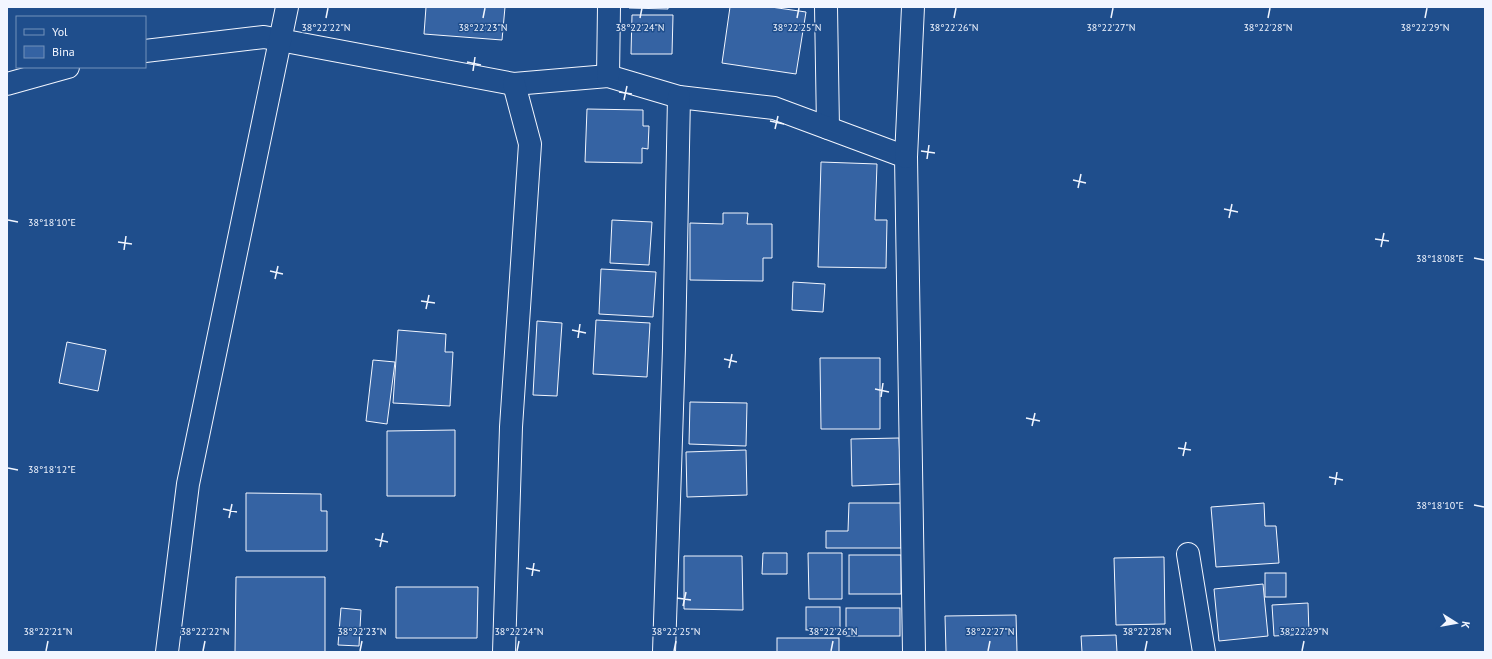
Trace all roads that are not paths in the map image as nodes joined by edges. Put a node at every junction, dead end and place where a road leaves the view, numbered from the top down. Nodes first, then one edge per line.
1 (287, 7) edge
2 (609, 7) edge
3 (826, 7) edge
4 (913, 7) edge
5 (279, 40) junction
6 (146, 51) edge
7 (64, 68) edge
8 (608, 76) junction
9 (7, 84) edge
10 (514, 84) junction
11 (679, 97) junction
12 (828, 128) junction
13 (906, 157) junction
14 (1188, 554) dead end
15 (166, 652) edge
16 (504, 652) edge
17 (664, 652) edge
18 (914, 652) edge
19 (1204, 652) edge

1 - 5 street
2 - 8 street
3 - 12 street
4 - 13 street
5 - 6 street
5 - 10 street
5 - 15 street
7 - 9 street
8 - 10 street
8 - 11 street
10 - 16 street
11 - 12 street
11 - 17 street
12 - 13 street
13 - 18 street
14 - 19 street

